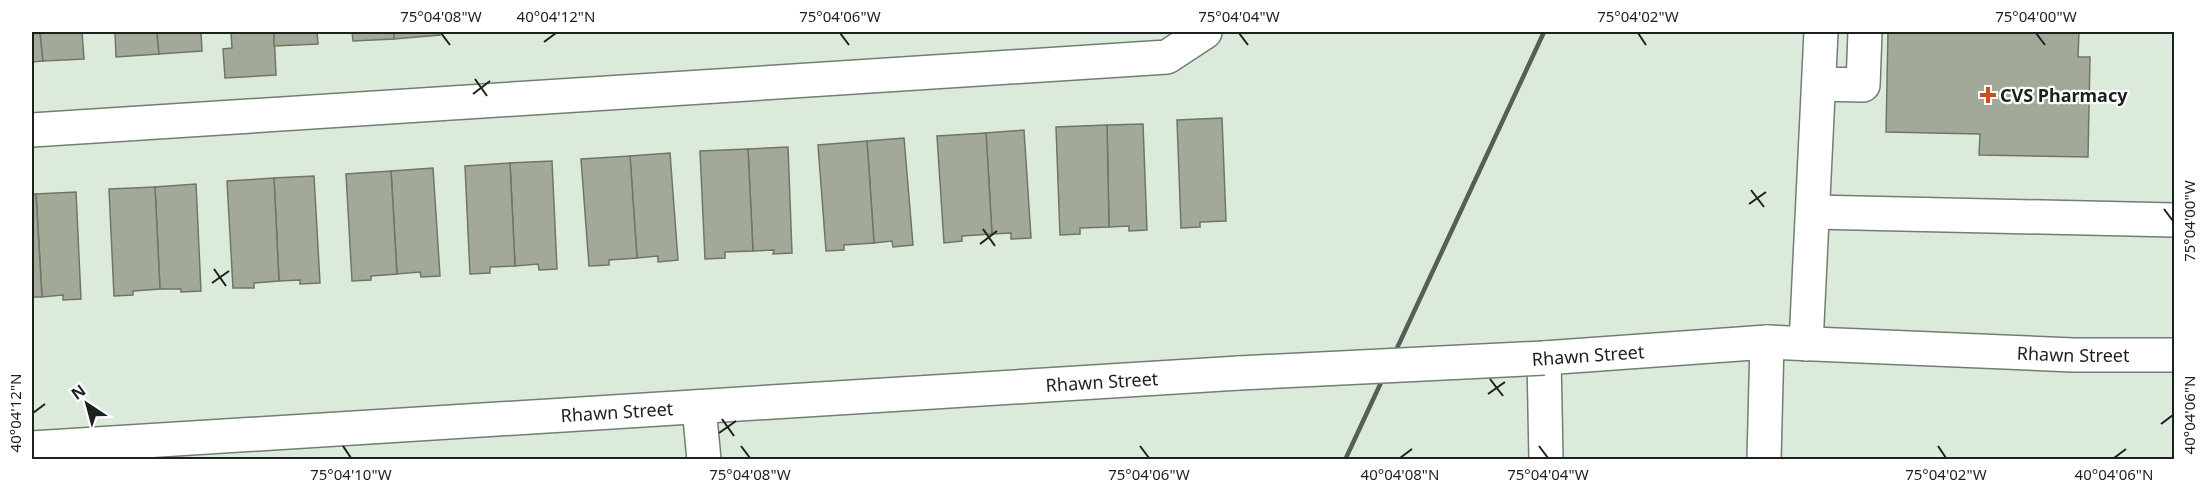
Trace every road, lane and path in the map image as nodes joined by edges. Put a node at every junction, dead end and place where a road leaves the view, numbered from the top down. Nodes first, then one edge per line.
1 (1205, 32) edge
2 (1821, 32) edge
3 (1865, 32) edge
4 (1819, 84) junction
5 (32, 130) edge
6 (1812, 212) junction
7 (2175, 220) edge
8 (1767, 342) junction
9 (1806, 344) junction
10 (2175, 355) edge
11 (1544, 358) junction
12 (699, 407) junction
13 (32, 448) edge
14 (704, 459) edge
15 (1546, 459) edge
16 (1764, 459) edge

1 - 5 main road
2 - 4 main road
3 - 4 main road
4 - 6 main road
6 - 7 main road
6 - 9 main road
8 - 9 main road, Rhawn Street
8 - 11 main road, Rhawn Street
8 - 16 main road
9 - 10 main road, Rhawn Street
11 - 12 main road, Rhawn Street, bridge
11 - 15 main road
12 - 13 main road, Rhawn Street
12 - 14 main road

